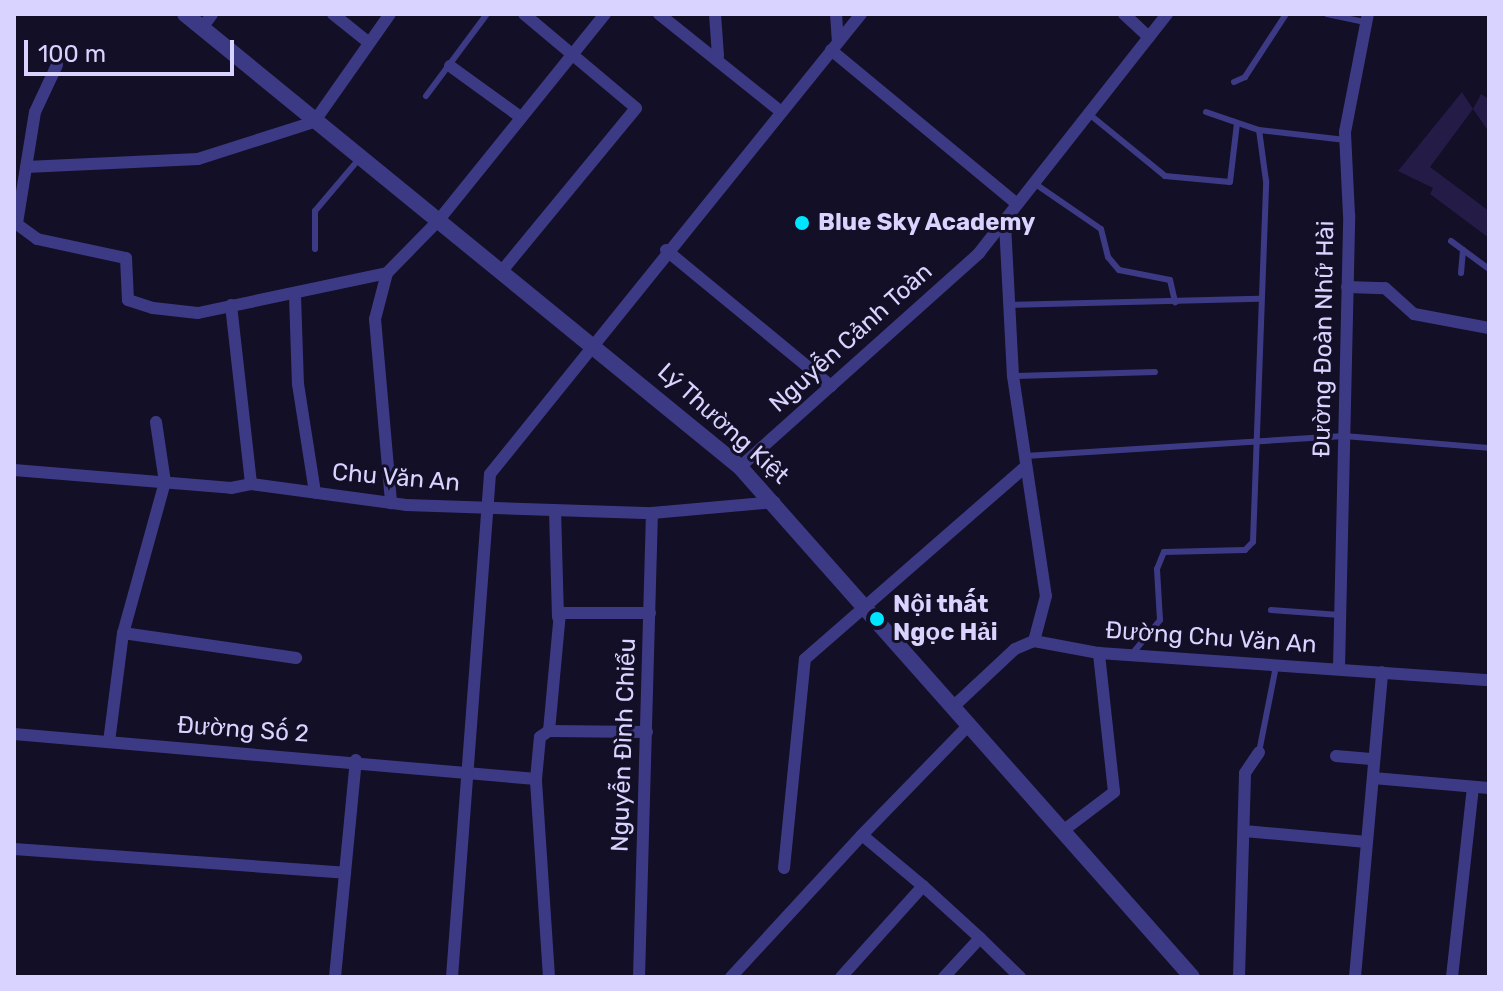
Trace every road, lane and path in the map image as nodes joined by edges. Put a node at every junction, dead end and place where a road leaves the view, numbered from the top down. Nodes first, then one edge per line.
1 (185, 14) edge
2 (333, 14) edge
3 (390, 14) edge
4 (487, 14) edge
5 (524, 14) edge
6 (605, 14) edge
7 (659, 14) edge
8 (715, 14) edge
9 (836, 14) edge
10 (861, 14) edge
11 (1124, 14) edge
12 (1167, 14) edge
13 (1286, 14) edge
14 (1327, 14) edge
15 (1367, 18) edge
16 (207, 21) edge
17 (1149, 37) junction
18 (368, 42) junction
19 (834, 46) junction
20 (571, 54) junction
21 (718, 56) junction
22 (57, 65) dead end
23 (450, 66) junction
24 (1234, 82) dead end
25 (426, 96) dead end
26 (780, 111) junction
27 (1206, 112) dead end
28 (1089, 114) junction
29 (519, 116) junction
30 (314, 122) junction
31 (1237, 123) junction
32 (1259, 130) junction
33 (1345, 140) junction
34 (359, 159) junction
35 (26, 167) junction
36 (1034, 183) junction
37 (1017, 204) junction
38 (438, 221) junction
39 (16, 223) edge
40 (1005, 224) junction
41 (1451, 241) dead end
42 (315, 249) dead end
43 (666, 250) junction
44 (1463, 250) junction
45 (1489, 269) edge
46 (501, 272) junction
47 (387, 273) junction
48 (1461, 273) dead end
49 (1347, 287) junction
50 (295, 295) junction
51 (1259, 299) junction
52 (1175, 302) junction
53 (231, 305) junction
54 (1007, 305) junction
55 (1489, 328) edge
56 (593, 342) junction
57 (1155, 372) dead end
58 (1013, 376) junction
59 (831, 386) junction
60 (156, 422) dead end
61 (1344, 436) junction
62 (1253, 440) junction
63 (1489, 448) edge
64 (1026, 461) junction
65 (740, 467) junction
66 (14, 470) edge
67 (165, 482) junction
68 (251, 484) junction
69 (315, 493) junction
70 (775, 502) junction
71 (391, 503) junction
72 (486, 508) junction
73 (555, 510) junction
74 (652, 513) junction
75 (862, 605) junction
76 (1271, 610) dead end
77 (650, 613) junction
78 (1340, 615) junction
79 (558, 617) junction
80 (123, 633) junction
81 (1034, 641) junction
82 (1099, 653) junction
83 (1131, 656) junction
84 (296, 658) dead end
85 (1277, 664) junction
86 (1339, 668) junction
87 (1382, 672) junction
88 (1489, 680) edge
89 (954, 706) junction
90 (970, 724) junction
91 (549, 731) junction
92 (647, 732) junction
93 (14, 734) edge
94 (109, 742) junction
95 (1259, 752) joint
96 (1336, 756) dead end
97 (1374, 759) junction
98 (356, 760) junction
99 (468, 772) junction
100 (1373, 778) junction
101 (536, 779) junction
102 (1473, 787) junction
103 (1489, 788) edge
104 (1064, 830) junction
105 (1244, 831) junction
106 (862, 835) junction
107 (1367, 842) junction
108 (14, 849) edge
109 (784, 868) dead end
110 (345, 873) junction
111 (923, 886) junction
112 (980, 938) junction
113 (335, 977) edge
114 (452, 977) edge
115 (549, 977) edge
116 (639, 977) edge
117 (731, 977) edge
118 (841, 977) edge
119 (944, 977) edge
120 (1020, 977) edge
121 (1192, 977) edge
122 (1239, 977) edge
123 (1355, 977) edge
124 (1452, 977) edge

1 - 16 street, Lý Thường Kiệt
2 - 18 street
3 - 18 street
4 - 23 lane
5 - 20 street
6 - 20 street
7 - 21 street
8 - 21 street
9 - 19 street
10 - 19 street
11 - 17 street
12 - 17 street, Nguyễn Cảnh Toàn
13 - 24 lane
14 - 15 lane
15 - 33 street, Đường Đoàn Nhữ Hài
16 - 30 street, Lý Thường Kiệt
17 - 28 street, Nguyễn Cảnh Toàn
18 - 30 street
19 - 26 street
19 - 37 street
20 - 29 street
20 - 46 street
21 - 26 street
22 - 35 street
23 - 25 lane
23 - 29 street
26 - 43 street
27 - 31 lane
28 - 31 lane
28 - 36 street, Nguyễn Cảnh Toàn
29 - 38 street
30 - 34 street, Lý Thường Kiệt
30 - 35 street
31 - 32 lane
32 - 33 lane
32 - 51 lane
33 - 49 street, Đường Đoàn Nhữ Hài
34 - 38 street, Lý Thường Kiệt
34 - 42 lane
35 - 39 street
36 - 37 street, Nguyễn Cảnh Toàn
36 - 52 lane
37 - 40 street, Nguyễn Cảnh Toàn
38 - 46 street, Lý Thường Kiệt
38 - 47 street
39 - 53 street
40 - 54 street
40 - 59 street, Nguyễn Cảnh Toàn
41 - 44 lane
43 - 56 street
43 - 59 street
44 - 45 lane
44 - 48 lane
46 - 56 street, Lý Thường Kiệt
47 - 50 street
47 - 71 street
49 - 55 street
49 - 61 street, Đường Đoàn Nhữ Hài
50 - 53 street
50 - 69 street
51 - 52 lane
51 - 62 lane
52 - 54 lane
53 - 68 street
54 - 58 street
56 - 65 street, Lý Thường Kiệt
56 - 72 street
57 - 58 lane
58 - 64 street
59 - 65 street, Nguyễn Cảnh Toàn
60 - 67 street
61 - 62 lane
61 - 63 lane
61 - 78 street, Đường Đoàn Nhữ Hài
62 - 64 lane
62 - 83 lane
64 - 75 street
64 - 81 street
65 - 70 street, Lý Thường Kiệt
66 - 67 street, Chu Văn An
67 - 68 street, Chu Văn An
67 - 80 street
68 - 69 street, Chu Văn An
69 - 71 street, Chu Văn An
70 - 74 street, Chu Văn An
70 - 75 street, Lý Thường Kiệt
71 - 72 street, Chu Văn An
72 - 73 street, Chu Văn An
72 - 99 street
73 - 74 street, Chu Văn An
73 - 79 street
74 - 77 street, Nguyễn Đình Chiểu
75 - 89 street, Lý Thường Kiệt
75 - 109 street
76 - 78 lane
77 - 79 street
77 - 92 street, Nguyễn Đình Chiểu
78 - 86 street, Đường Đoàn Nhữ Hài
79 - 91 street
80 - 84 street
80 - 94 street
81 - 82 street, Đường Chu Văn An
81 - 89 street
82 - 83 street, Đường Chu Văn An
82 - 104 street
83 - 85 street, Đường Chu Văn An
85 - 86 street, Đường Chu Văn An
85 - 95 lane
86 - 87 street, Đường Chu Văn An
87 - 88 street, Đường Chu Văn An
87 - 97 street
89 - 90 street, Lý Thường Kiệt
90 - 104 street, Lý Thường Kiệt
90 - 106 street
91 - 92 street
91 - 101 street
92 - 116 street, Nguyễn Đình Chiểu
93 - 94 street, Đường Số 2
94 - 98 street, Đường Số 2
95 - 105 street
96 - 97 street
97 - 100 street
98 - 99 street, Đường Số 2
98 - 110 street
99 - 101 street, Đường Số 2
99 - 114 street
100 - 102 street
100 - 107 street
101 - 115 street
102 - 103 street
102 - 124 street
104 - 121 street, Lý Thường Kiệt
105 - 107 street
105 - 122 street
106 - 111 street
106 - 117 street
107 - 123 street
108 - 110 street
110 - 113 street
111 - 112 street
111 - 118 street
112 - 119 street
112 - 120 street

